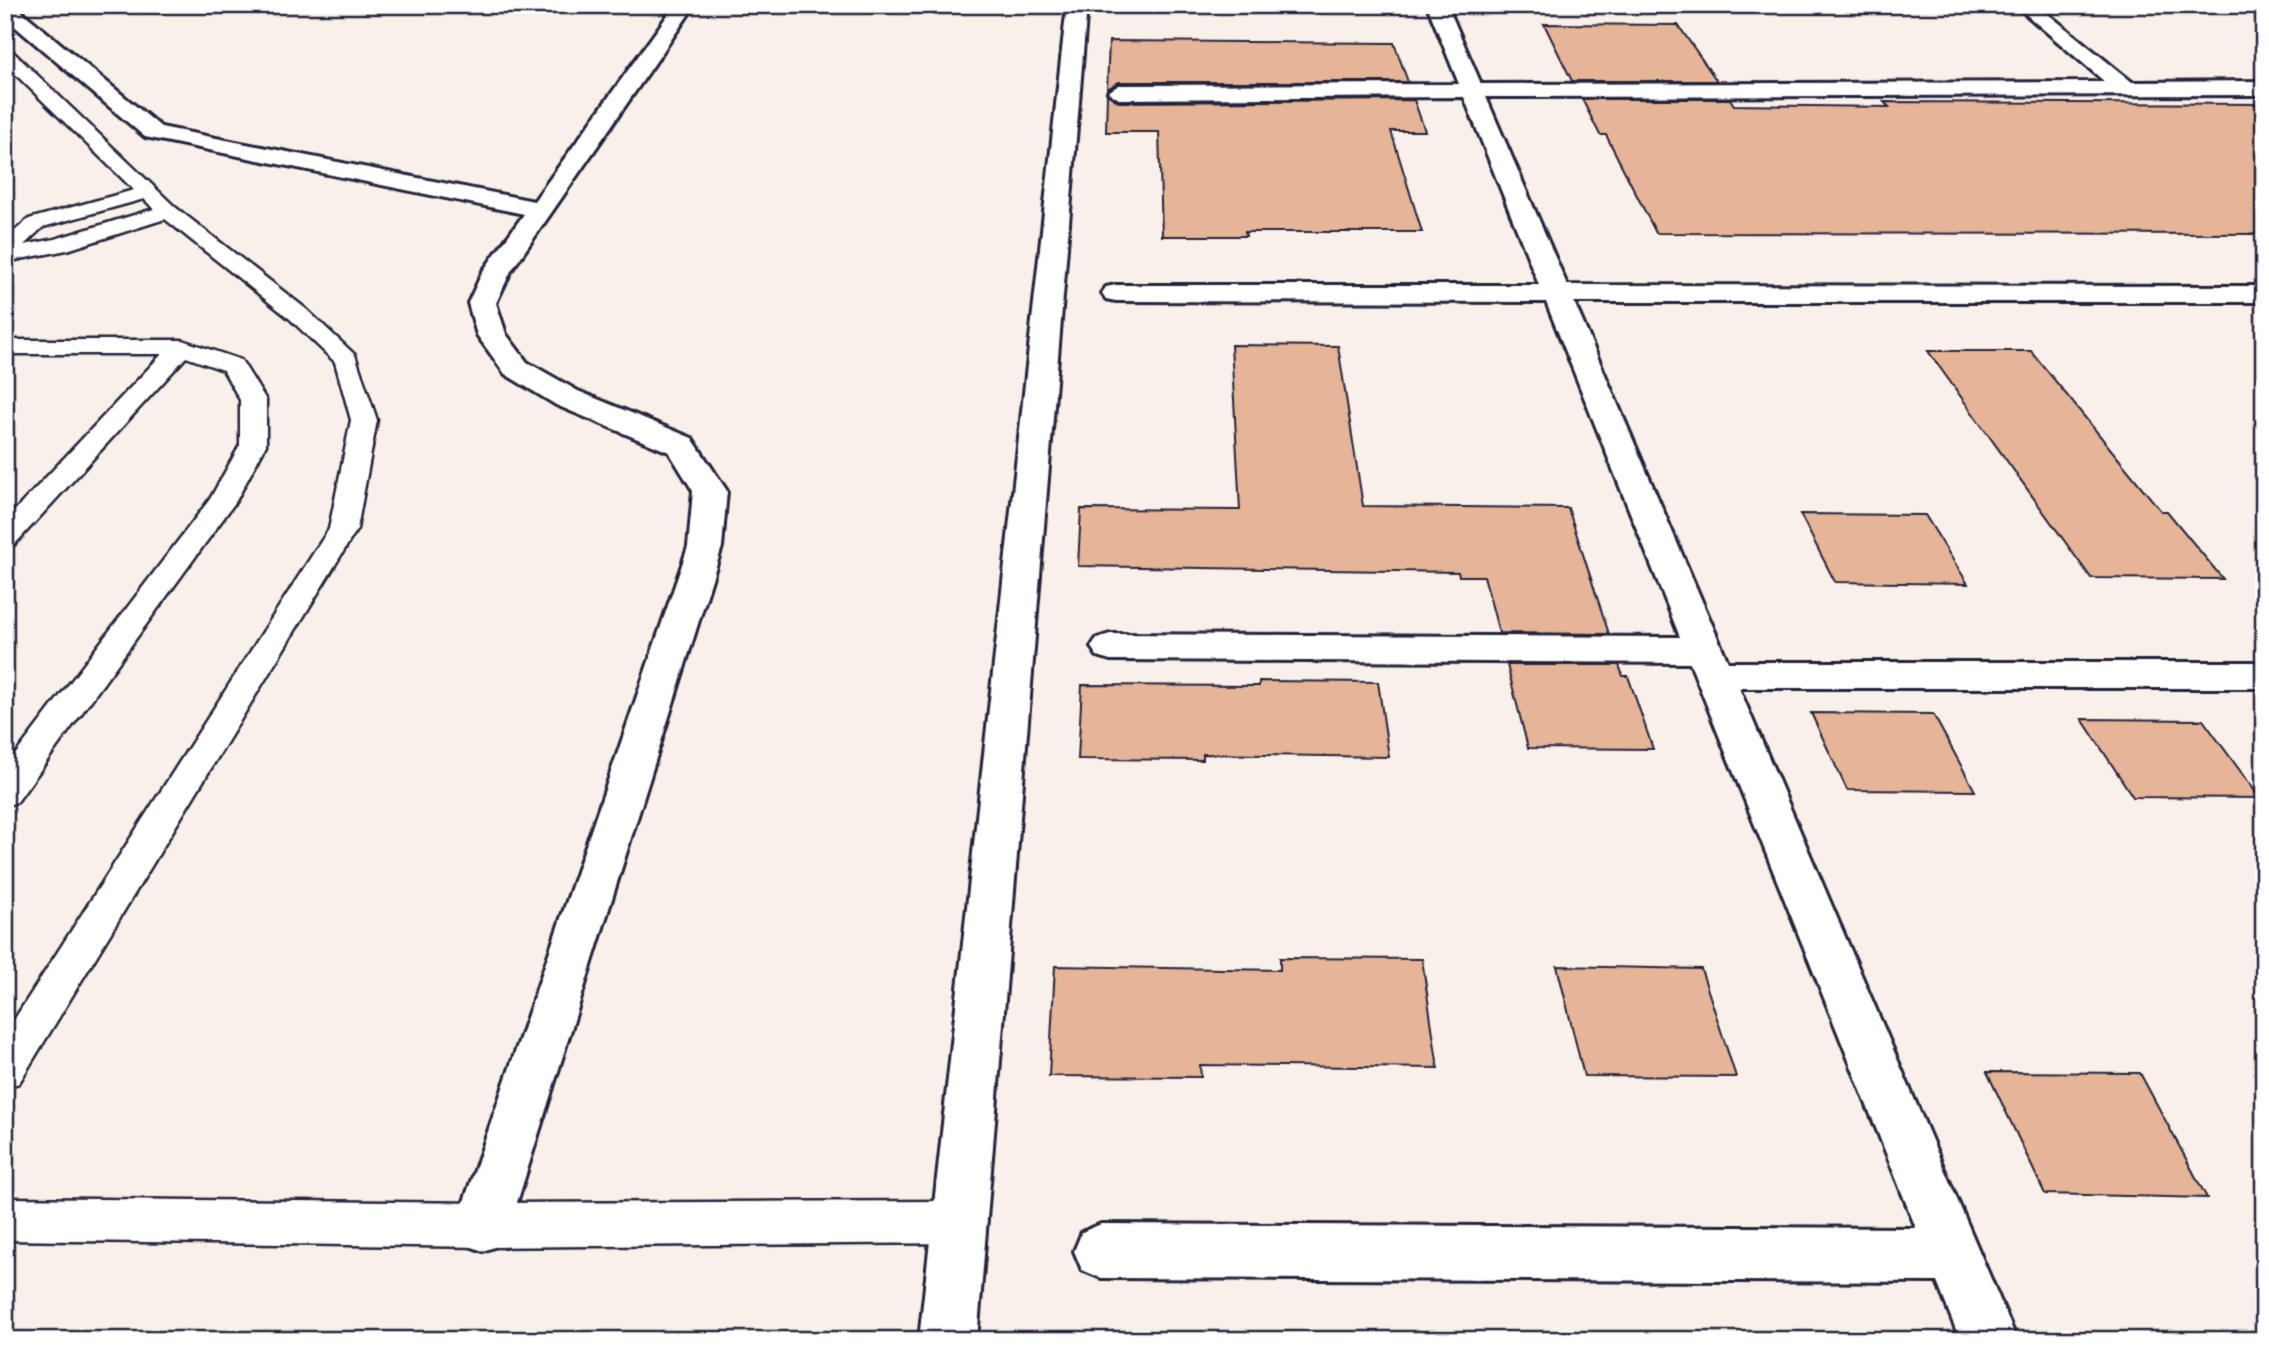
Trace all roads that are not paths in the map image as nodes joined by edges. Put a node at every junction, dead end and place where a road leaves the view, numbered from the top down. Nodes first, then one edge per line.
1 (685, 5) edge
2 (1077, 5) edge
3 (1437, 5) edge
4 (2025, 5) edge
5 (5, 8) edge
6 (5, 54) edge
7 (2264, 88) edge
8 (2127, 89) junction
9 (1475, 91) junction
10 (1119, 92) dead end
11 (158, 201) junction
12 (542, 210) junction
13 (5, 252) edge
14 (1116, 293) dead end
15 (2264, 294) edge
16 (1556, 295) junction
17 (17, 347) edge
18 (183, 347) junction
19 (5, 369) edge
20 (5, 538) edge
21 (1110, 647) dead end
22 (1709, 662) junction
23 (2264, 676) edge
24 (5, 793) edge
25 (5, 1070) edge
26 (5, 1219) edge
27 (960, 1222) junction
28 (483, 1225) junction
29 (1101, 1251) dead end
30 (1955, 1255) junction
31 (948, 1340) edge
32 (1989, 1340) edge

1 - 12 street
2 - 27 street
3 - 9 street
4 - 8 street
5 - 12 street
6 - 11 lane
7 - 8 street
8 - 9 street
9 - 10 street
9 - 16 street
11 - 13 lane
11 - 25 lane
12 - 28 street
14 - 16 street
15 - 16 street
16 - 22 street
17 - 18 lane
17 - 19 lane
18 - 20 lane
18 - 24 lane
21 - 22 street
22 - 23 street
22 - 30 street
26 - 28 lane
27 - 28 lane
27 - 31 street
29 - 30 street
30 - 32 street

